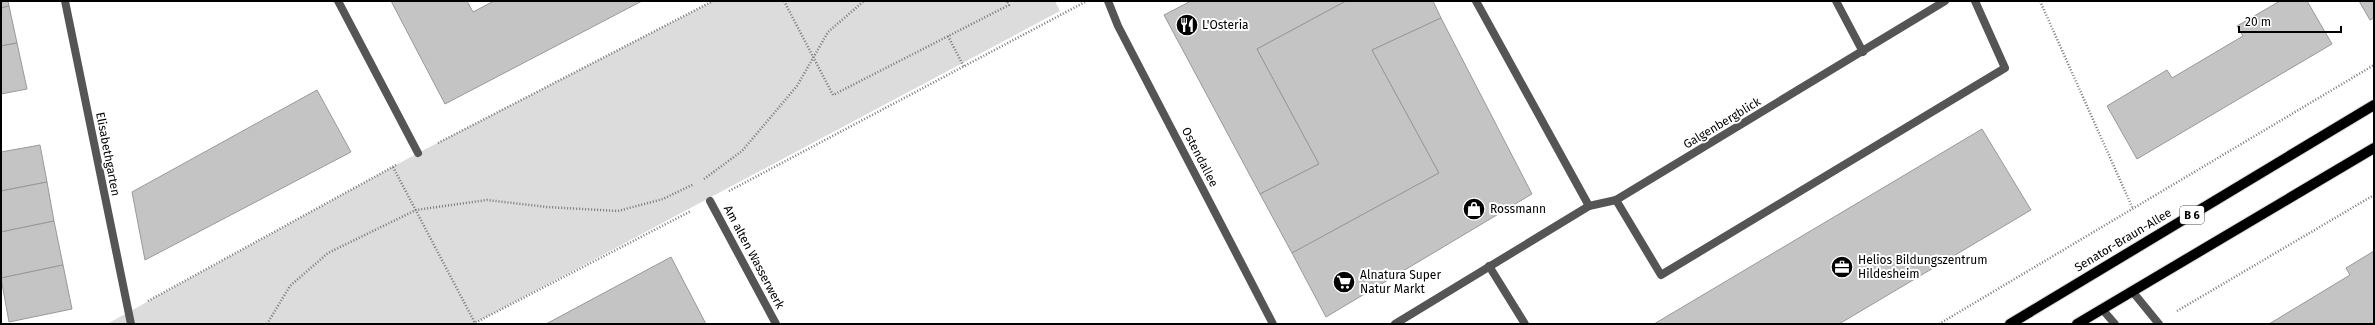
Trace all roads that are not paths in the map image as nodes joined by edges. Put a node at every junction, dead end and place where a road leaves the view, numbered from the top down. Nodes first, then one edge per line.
1 (65, 1) edge
2 (338, 1) edge
3 (1108, 1) edge
4 (1476, 1) edge
5 (1836, 1) edge
6 (1946, 1) edge
7 (1975, 1) edge
8 (1863, 52) junction
9 (2374, 105) edge
10 (2374, 148) edge
11 (418, 153) dead end
12 (1616, 200) junction
13 (710, 201) road end
14 (1589, 206) junction
15 (1490, 266) junction
16 (2132, 291) junction
17 (2102, 308) junction
18 (2159, 323) edge
19 (131, 324) edge
20 (776, 324) edge
21 (1273, 324) edge
22 (1395, 324) edge
23 (1525, 324) edge
24 (2010, 324) edge
25 (2076, 324) edge
26 (2115, 324) edge

1 - 19 street, Elisabethgarten
2 - 11 street
3 - 21 street, Ostendallee
4 - 14 street
5 - 8 street
6 - 8 street, Galgenbergblick
7 - 12 street
8 - 12 street, Galgenbergblick
9 - 24 main road, Senator-Braun-Allee / B 6
10 - 16 main road
12 - 14 street, Galgenbergblick
13 - 20 street, Am alten Wasserwerk
14 - 15 street, Galgenbergblick
15 - 22 street, Galgenbergblick
15 - 23 street
16 - 17 main road
16 - 18 street
17 - 25 main road
17 - 26 street

